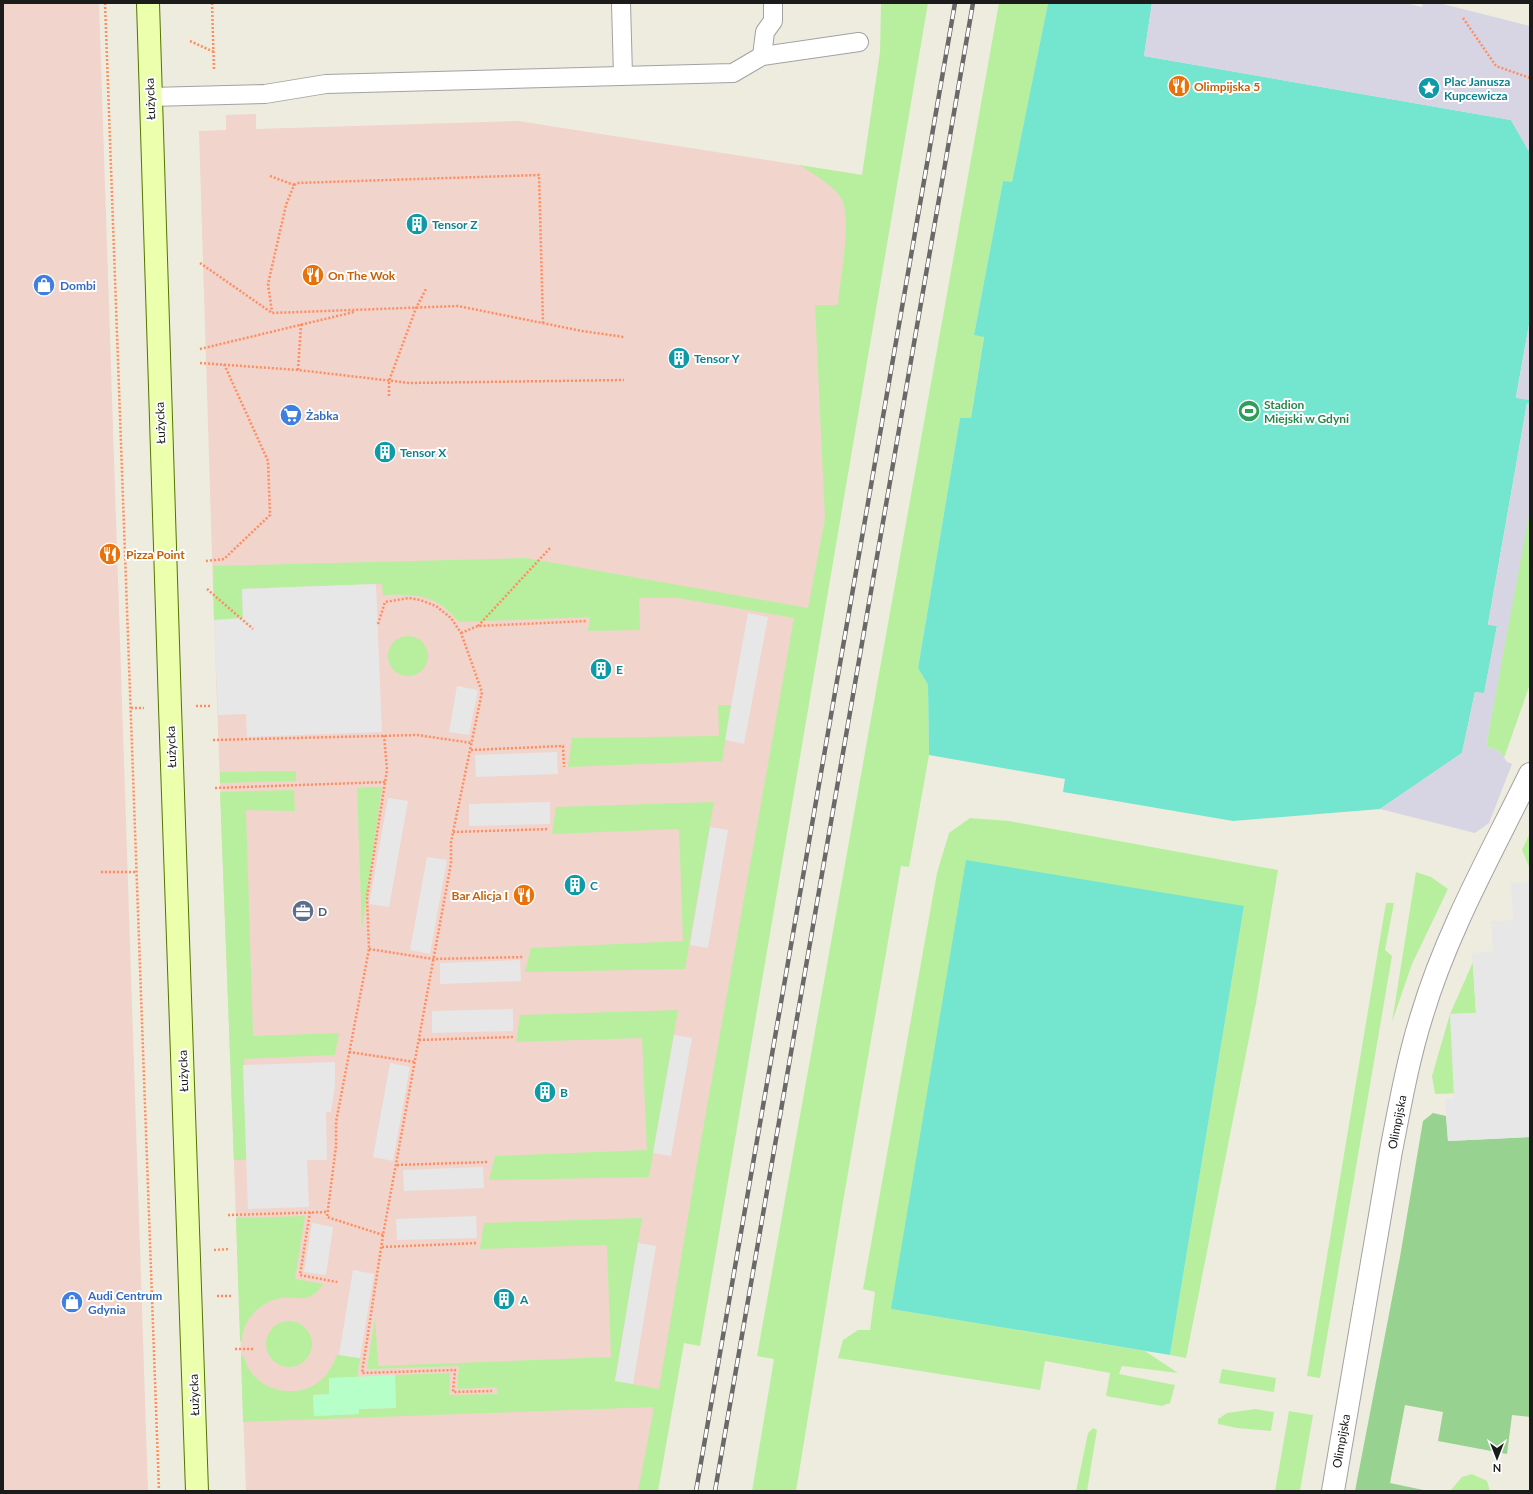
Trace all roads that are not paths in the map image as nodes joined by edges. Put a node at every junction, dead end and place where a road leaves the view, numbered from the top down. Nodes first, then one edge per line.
1 (148, 3) edge
2 (621, 3) edge
3 (773, 3) edge
4 (859, 42) dead end
5 (762, 56) junction
6 (623, 75) junction
7 (150, 98) junction
8 (1530, 774) edge
9 (197, 1491) edge
10 (1332, 1491) edge

1 - 7 street, Łużycka
2 - 6 lane
3 - 5 lane
4 - 5 lane
5 - 6 lane
6 - 7 lane
7 - 9 street, Łużycka
8 - 10 street, Olimpijska

